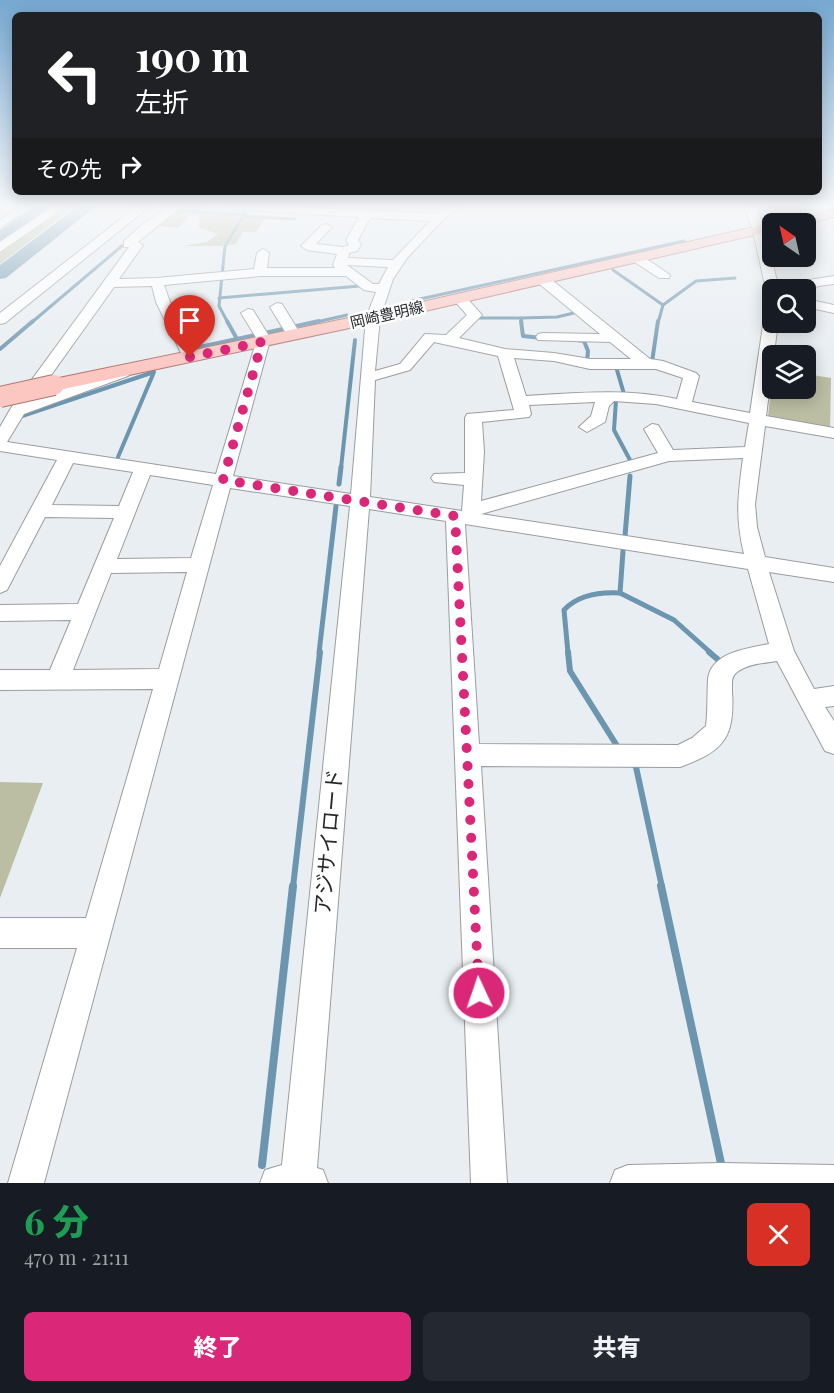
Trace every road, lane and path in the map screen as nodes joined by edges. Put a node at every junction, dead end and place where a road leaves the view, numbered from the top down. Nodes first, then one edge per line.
1 (73, 262) edge
2 (122, 262) edge
3 (259, 262) edge
4 (340, 262) edge
5 (385, 262) edge
6 (618, 262) edge
7 (644, 262) edge
8 (397, 264) joint
9 (349, 272) junction
10 (664, 275) dead end
11 (254, 276) junction
12 (542, 279) junction
13 (834, 280) edge
14 (157, 282) junction
15 (110, 283) junction
16 (816, 283) edge
17 (383, 290) junction
18 (459, 298) junction
19 (816, 305) edge
20 (277, 307) dead end
21 (834, 309) edge
22 (248, 313) dead end
23 (584, 313) junction
24 (373, 318) junction
25 (560, 319) dead end
26 (0, 320) edge
27 (769, 333) edge
28 (294, 335) junction
29 (499, 335) dead end
30 (612, 336) junction
31 (449, 340) junction
32 (263, 341) junction
33 (502, 352) junction
34 (190, 357) junction
35 (554, 357) junction
36 (645, 363) junction
37 (132, 369) junction
38 (367, 377) junction
39 (610, 396) junction
40 (0, 397) edge
41 (519, 401) junction
42 (683, 404) junction
43 (18, 411) junction
44 (0, 414) edge
45 (759, 420) junction
46 (587, 427) dead end
47 (652, 429) dead end
48 (834, 433) edge
49 (0, 440) edge
50 (0, 446) edge
51 (753, 452) junction
52 (668, 456) junction
53 (67, 458) junction
54 (143, 469) junction
55 (440, 478) dead end
56 (473, 479) junction
57 (223, 480) junction
58 (360, 501) junction
59 (39, 511) junction
60 (127, 512) junction
61 (467, 515) junction
62 (6, 562) edge
63 (757, 564) junction
64 (198, 565) junction
65 (105, 566) junction
66 (834, 576) edge
67 (0, 585) edge
68 (86, 612) junction
69 (0, 613) edge
70 (783, 651) junction
71 (58, 679) junction
72 (166, 679) junction
73 (2, 685) edge
74 (834, 696) edge
75 (808, 700) junction
76 (834, 743) edge
77 (466, 755) junction
78 (0, 933) edge
79 (97, 933) junction
80 (26, 1183) edge
81 (278, 1183) edge
82 (298, 1183) edge
83 (310, 1183) edge
84 (489, 1183) edge
85 (628, 1183) edge
86 (834, 1183) edge

1 - 26 street
2 - 15 street
3 - 11 street
4 - 9 street
5 - 8 street
6 - 12 main road, 岡崎豊明線
7 - 10 street
8 - 17 street, アジサイロード
9 - 11 street
9 - 17 street
11 - 14 street
12 - 18 main road, 岡崎豊明線
12 - 23 street
13 - 16 street
14 - 15 street
14 - 34 street
15 - 43 street
17 - 24 street, アジサイロード
18 - 24 main road, 岡崎豊明線
18 - 31 street
19 - 21 street
20 - 28 street
22 - 32 street
23 - 25 street
23 - 30 street
24 - 28 main road, 岡崎豊明線
24 - 38 street, アジサイロード
27 - 45 street
28 - 32 main road, 岡崎豊明線
29 - 33 street
30 - 35 street
30 - 36 street
31 - 33 street
31 - 38 street
32 - 34 main road, 岡崎豊明線
32 - 57 street
33 - 35 street
33 - 41 street
34 - 37 main road, 岡崎豊明線
35 - 36 street
36 - 42 street
37 - 40 main road, 岡崎豊明線, bridge
37 - 43 street
38 - 58 street, アジサイロード
39 - 41 street
39 - 42 street
39 - 46 street
41 - 56 street
42 - 45 street
43 - 44 street
43 - 49 street
45 - 48 street
45 - 51 street
47 - 52 street
50 - 53 street
51 - 52 street
51 - 63 street
52 - 61 street
53 - 54 street
53 - 59 street
54 - 57 street
54 - 60 street
55 - 56 street
56 - 61 street
57 - 58 street
57 - 64 street
58 - 61 street
58 - 82 street, アジサイロード
59 - 60 street
59 - 62 street
60 - 65 street
61 - 63 street
61 - 77 street
62 - 67 street
63 - 66 street
63 - 70 street
64 - 65 street
64 - 72 street
65 - 68 street
68 - 69 street
68 - 71 street
70 - 75 street
70 - 77 street
71 - 72 street
71 - 73 street
72 - 79 street
74 - 75 street
75 - 76 street
77 - 84 street
78 - 79 street
79 - 80 street
81 - 82 street
82 - 83 street
85 - 86 street

